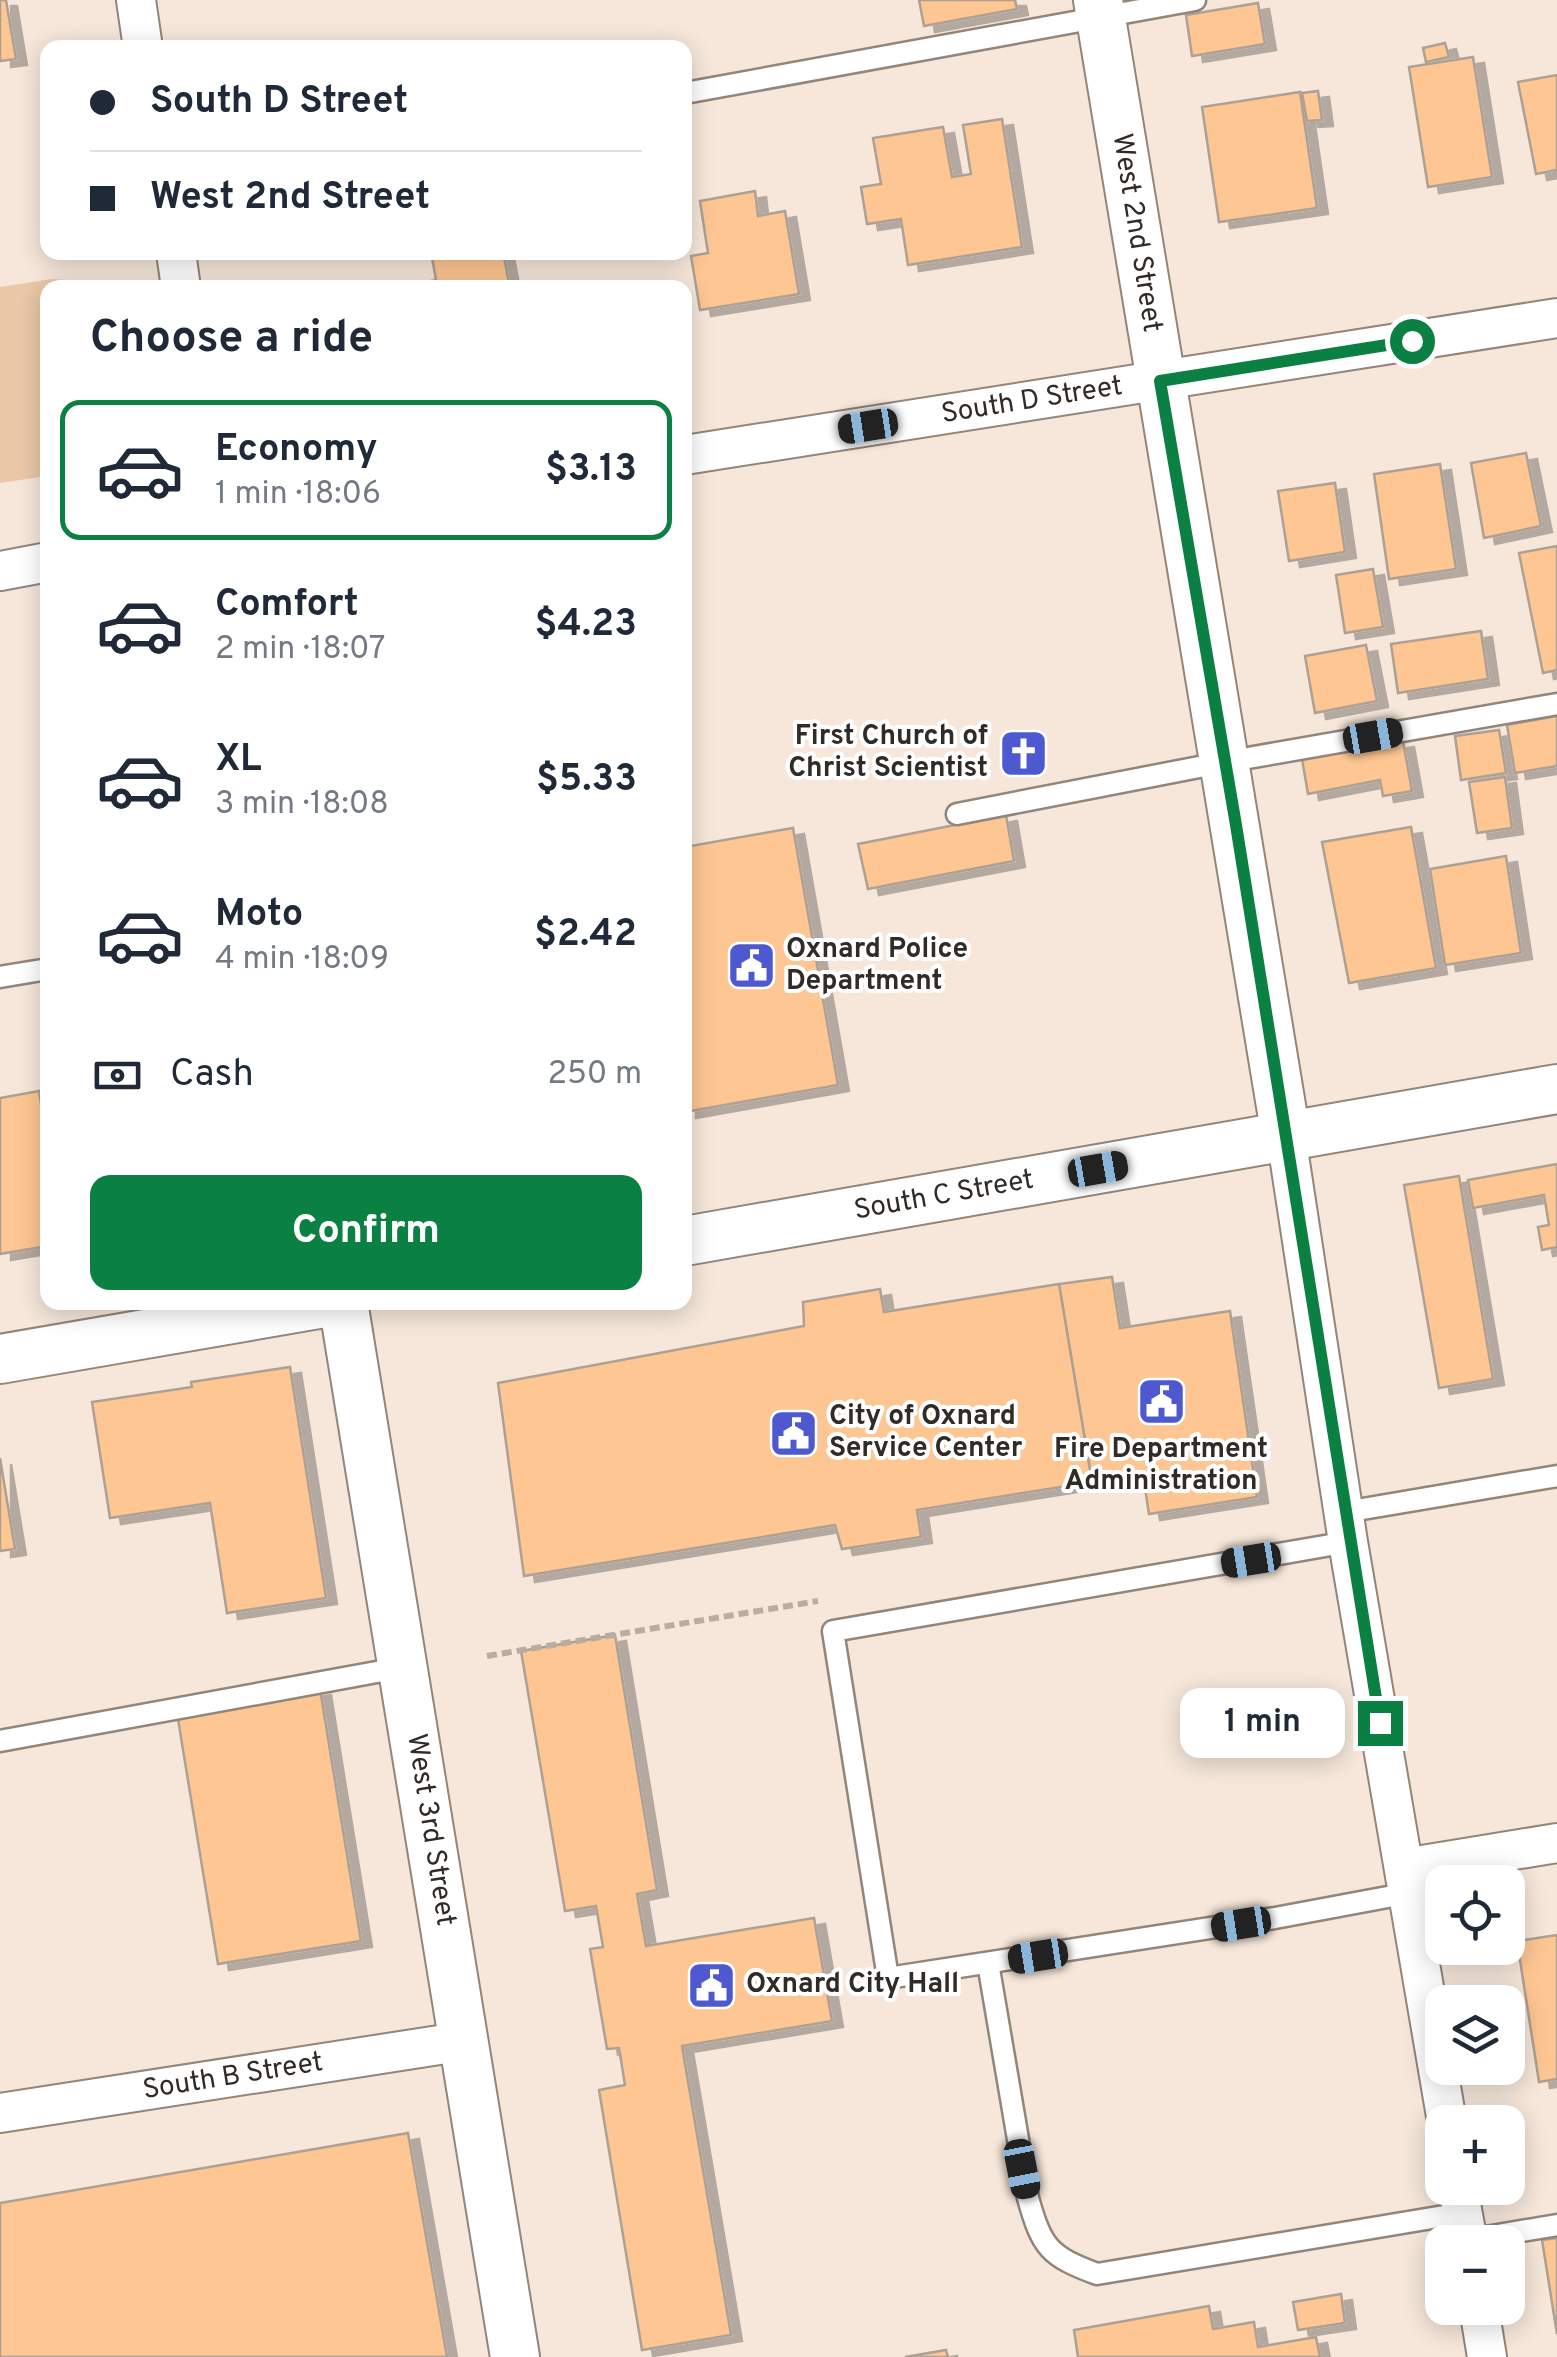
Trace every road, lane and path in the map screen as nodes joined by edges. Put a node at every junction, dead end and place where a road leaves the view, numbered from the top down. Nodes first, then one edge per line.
1 (136, 0) edge
2 (1195, 0) edge
3 (1099, 8) edge
4 (142, 40) edge
5 (692, 92) edge
6 (1557, 318) edge
7 (1160, 381) junction
8 (692, 454) edge
9 (40, 564) edge
10 (0, 571) edge
11 (1557, 704) edge
12 (1226, 762) junction
13 (957, 814) dead end
14 (40, 971) edge
15 (0, 977) edge
16 (1557, 1088) edge
17 (1286, 1136) junction
18 (692, 1240) edge
19 (284, 1310) edge
20 (344, 1310) edge
21 (0, 1359) edge
22 (1557, 1476) edge
23 (1346, 1527) junction
24 (404, 1667) junction
25 (0, 1741) edge
26 (1557, 1843) edge
27 (1407, 1880) junction
28 (988, 1963) junction
29 (465, 2041) junction
30 (1444, 2105) edge
31 (0, 2113) edge
32 (1464, 2221) edge
33 (1557, 2225) edge
34 (1482, 2325) edge
35 (515, 2357) edge
36 (1487, 2357) edge

1 - 4 street
2 - 3 lane
3 - 5 lane
3 - 7 street, West 2nd Street
6 - 7 street, South D Street
7 - 8 street, South D Street
7 - 12 street, West 2nd Street
9 - 10 street
11 - 12 lane
12 - 13 lane
12 - 17 street, West 2nd Street
14 - 15 lane
16 - 17 street, South C Street
17 - 18 street, South C Street
17 - 23 street, West 2nd Street
19 - 21 street
20 - 24 street, West 3rd Street
22 - 23 lane
23 - 27 street, West 2nd Street
23 - 28 lane
24 - 25 lane
24 - 29 street, West 3rd Street
26 - 27 street
27 - 28 lane
27 - 30 street, West 2nd Street
28 - 32 lane
29 - 31 street, South B Street
29 - 35 street, West 3rd Street
32 - 33 lane
34 - 36 street

